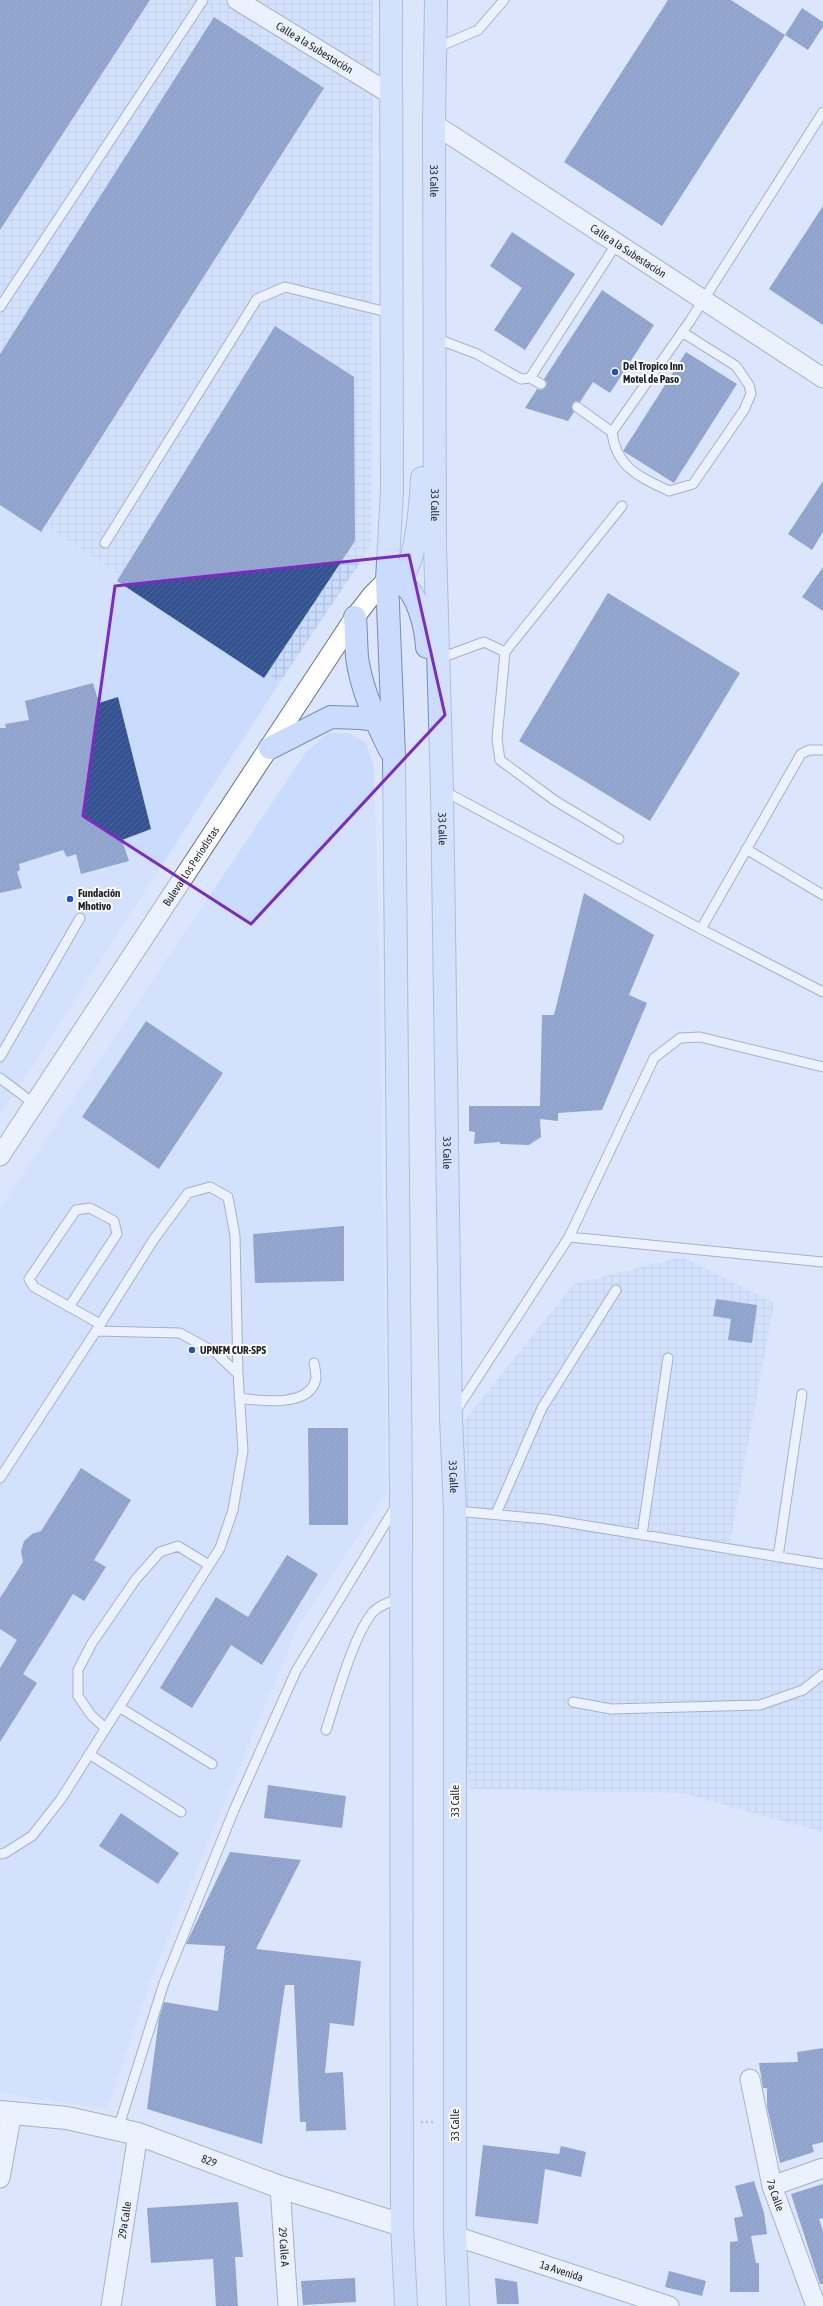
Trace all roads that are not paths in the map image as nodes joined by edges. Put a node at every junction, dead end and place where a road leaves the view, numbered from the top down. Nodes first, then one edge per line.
1 (203, 0) edge
2 (391, 0) edge
3 (436, 0) edge
4 (504, 0) edge
5 (245, 2) edge
6 (435, 48) junction
7 (392, 95) junction
8 (823, 112) edge
9 (434, 124) junction
10 (617, 243) junction
11 (703, 300) junction
12 (0, 307) edge
13 (391, 313) junction
14 (682, 332) junction
15 (434, 337) junction
16 (530, 378) junction
17 (823, 378) edge
18 (541, 384) dead end
19 (434, 396) junction
20 (577, 407) dead end
21 (612, 432) junction
22 (622, 506) dead end
23 (105, 543) dead end
24 (388, 580) junction
25 (355, 617) junction
26 (505, 652) junction
27 (433, 660) junction
28 (376, 720) junction
29 (270, 748) junction
30 (823, 750) edge
31 (394, 756) junction
32 (442, 790) junction
33 (619, 839) dead end
34 (746, 849) junction
35 (823, 895) edge
36 (80, 918) dead end
37 (701, 929) junction
38 (823, 992) edge
39 (0, 1057) edge
40 (823, 1067) edge
41 (0, 1078) edge
42 (33, 1103) junction
43 (0, 1156) edge
44 (569, 1237) junction
45 (823, 1262) edge
46 (616, 1290) dead end
47 (69, 1306) junction
48 (98, 1328) junction
49 (668, 1358) dead end
50 (314, 1363) dead end
51 (238, 1374) junction
52 (802, 1394) dead end
53 (239, 1398) junction
54 (451, 1418) junction
55 (0, 1478) edge
56 (401, 1498) junction
57 (455, 1511) junction
58 (496, 1514) junction
59 (642, 1535) junction
60 (778, 1557) junction
61 (823, 1564) edge
62 (209, 1565) junction
63 (402, 1598) junction
64 (823, 1674) edge
65 (573, 1702) dead end
66 (119, 1707) junction
67 (105, 1728) junction
68 (326, 1730) dead end
69 (89, 1754) junction
70 (212, 1764) dead end
71 (181, 1812) dead end
72 (0, 1854) edge
73 (750, 2079) dead end
74 (6, 2112) edge
75 (128, 2131) junction
76 (823, 2168) edge
77 (0, 2178) edge
78 (772, 2186) junction
79 (280, 2187) junction
80 (402, 2225) junction
81 (454, 2236) junction
82 (814, 2303) edge
83 (111, 2306) edge
84 (288, 2306) edge
85 (406, 2306) edge
86 (458, 2306) edge
87 (669, 2306) edge

1 - 12 lane
2 - 7 main road
3 - 6 main road, 33 Calle
4 - 6 lane
5 - 7 street, Calle a la Subestación
6 - 9 main road, 33 Calle
7 - 13 main road
8 - 11 lane
9 - 10 street, Calle a la Subestación
9 - 15 main road, 33 Calle
10 - 11 street, Calle a la Subestación
10 - 16 lane
11 - 14 lane
11 - 17 street, Calle a la Subestación
13 - 23 lane
13 - 24 main road
14 - 21 lane
14 - 21 lane
15 - 16 lane
15 - 19 main road, 33 Calle
16 - 18 lane
19 - 24 main road
19 - 27 main road, 33 Calle
20 - 21 lane
22 - 26 lane
24 - 25 street, Bulevar Los Periodistas
24 - 27 main road
24 - 31 main road
25 - 28 main road
25 - 29 street, Bulevar Los Periodistas
26 - 27 lane
26 - 33 lane
27 - 32 main road, 33 Calle
28 - 29 main road
28 - 31 main road
29 - 42 street, Bulevar Los Periodistas
30 - 34 lane
31 - 56 main road
32 - 37 lane
32 - 54 main road, 33 Calle
34 - 35 lane
34 - 37 lane
36 - 39 lane
37 - 38 lane
40 - 44 lane
41 - 42 lane
42 - 43 street, Bulevar Los Periodistas
44 - 45 lane
44 - 54 lane
46 - 58 lane
47 - 47 lane
47 - 48 lane
48 - 51 lane
48 - 51 lane
48 - 55 lane
49 - 59 lane
50 - 53 lane
51 - 53 lane
52 - 60 lane
53 - 62 lane
54 - 57 main road, 33 Calle
56 - 63 main road
56 - 75 lane
57 - 58 lane
57 - 81 main road, 33 Calle
58 - 59 lane
59 - 60 lane
60 - 61 lane
62 - 66 lane
62 - 67 lane
63 - 68 lane
63 - 80 main road
64 - 65 lane
66 - 67 lane
66 - 70 lane
67 - 69 lane
69 - 71 lane
69 - 72 lane
73 - 78 street, 7a Calle
74 - 75 street, 829
74 - 77 street
75 - 79 street, 829
75 - 83 street, 29a Calle
76 - 78 street
78 - 82 street, 7a Calle
79 - 80 street, 829
79 - 84 street, 29 Calle A
80 - 85 main road
81 - 86 main road, 33 Calle
81 - 87 street, 1a Avenida

